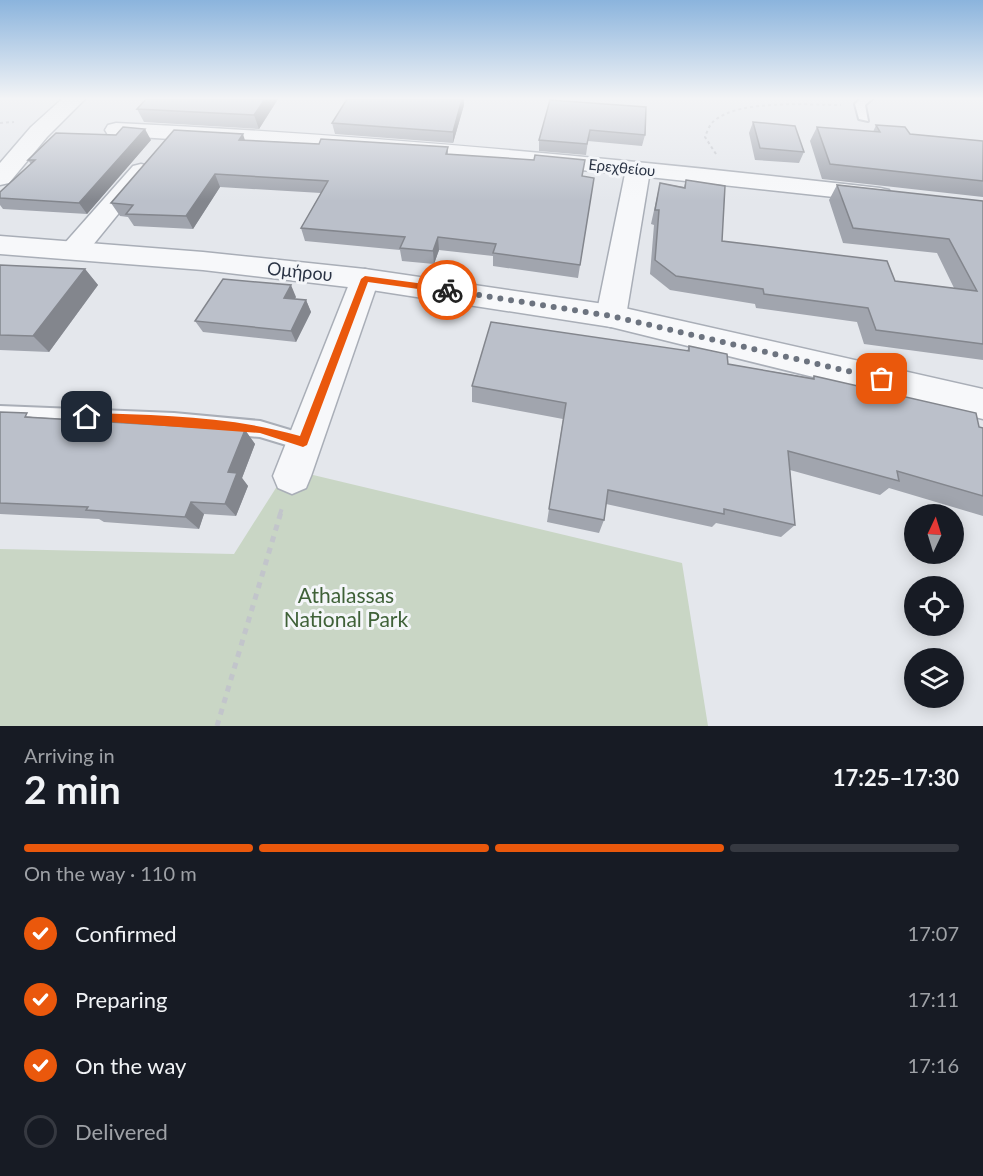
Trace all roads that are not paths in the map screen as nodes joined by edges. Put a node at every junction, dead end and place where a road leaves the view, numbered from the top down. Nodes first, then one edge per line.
1 (38, 133) edge
2 (173, 133) edge
3 (188, 133) edge
4 (638, 169) junction
5 (0, 178) edge
6 (904, 198) edge
7 (0, 245) edge
8 (74, 250) junction
9 (365, 279) junction
10 (611, 316) junction
11 (983, 404) edge
12 (0, 413) edge
13 (303, 442) junction
14 (292, 476) road end

1 - 5 street
2 - 8 street
3 - 4 street, Ερεχθείου
4 - 6 street, Ερεχθείου
4 - 10 street
7 - 8 street, Ομήρου
8 - 9 street, Ομήρου
9 - 10 street, Ομήρου
9 - 13 street
10 - 11 street, Ομήρου
12 - 13 lane
13 - 14 street

